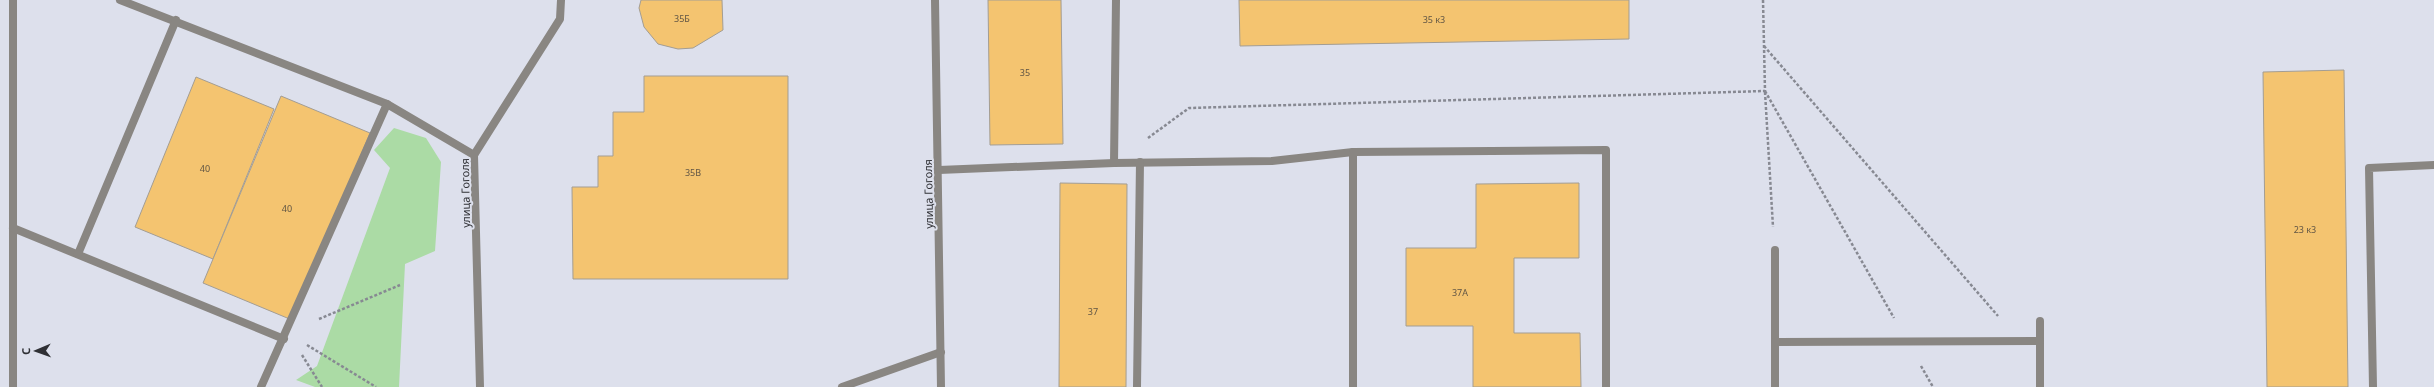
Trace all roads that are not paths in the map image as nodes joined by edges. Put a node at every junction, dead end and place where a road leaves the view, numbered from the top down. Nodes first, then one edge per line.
1 (13, 0) edge
2 (120, 0) edge
3 (561, 0) edge
4 (935, 0) edge
5 (1116, 0) edge
6 (176, 20) junction
7 (387, 104) junction
8 (1354, 152) junction
9 (474, 155) junction
10 (1140, 162) junction
11 (1114, 163) junction
12 (2434, 165) edge
13 (939, 170) junction
14 (13, 228) junction
15 (1775, 250) road end
16 (78, 254) junction
17 (2040, 321) road end
18 (286, 336) junction
19 (2040, 341) junction
20 (1775, 342) junction
21 (940, 352) junction
22 (13, 387) edge
23 (261, 387) edge
24 (480, 387) edge
25 (842, 387) edge
26 (941, 387) edge
27 (1137, 387) edge
28 (1353, 387) edge
29 (1606, 387) edge
30 (1775, 387) edge
31 (2040, 387) edge
32 (2373, 387) edge

1 - 14 street
2 - 6 street
3 - 9 street, улица Гоголя
4 - 13 street, улица Гоголя
5 - 11 street
6 - 7 street
6 - 16 street
7 - 9 street
7 - 18 street
8 - 10 street
8 - 28 street
8 - 29 street
9 - 24 street, улица Гоголя
10 - 11 street
10 - 27 street
11 - 13 street
12 - 32 street
13 - 21 street, улица Гоголя
14 - 16 street
14 - 22 street
15 - 20 street
16 - 18 street
17 - 19 street
18 - 23 street
19 - 20 street
19 - 31 street
20 - 30 street
21 - 25 street
21 - 26 street, улица Гоголя

